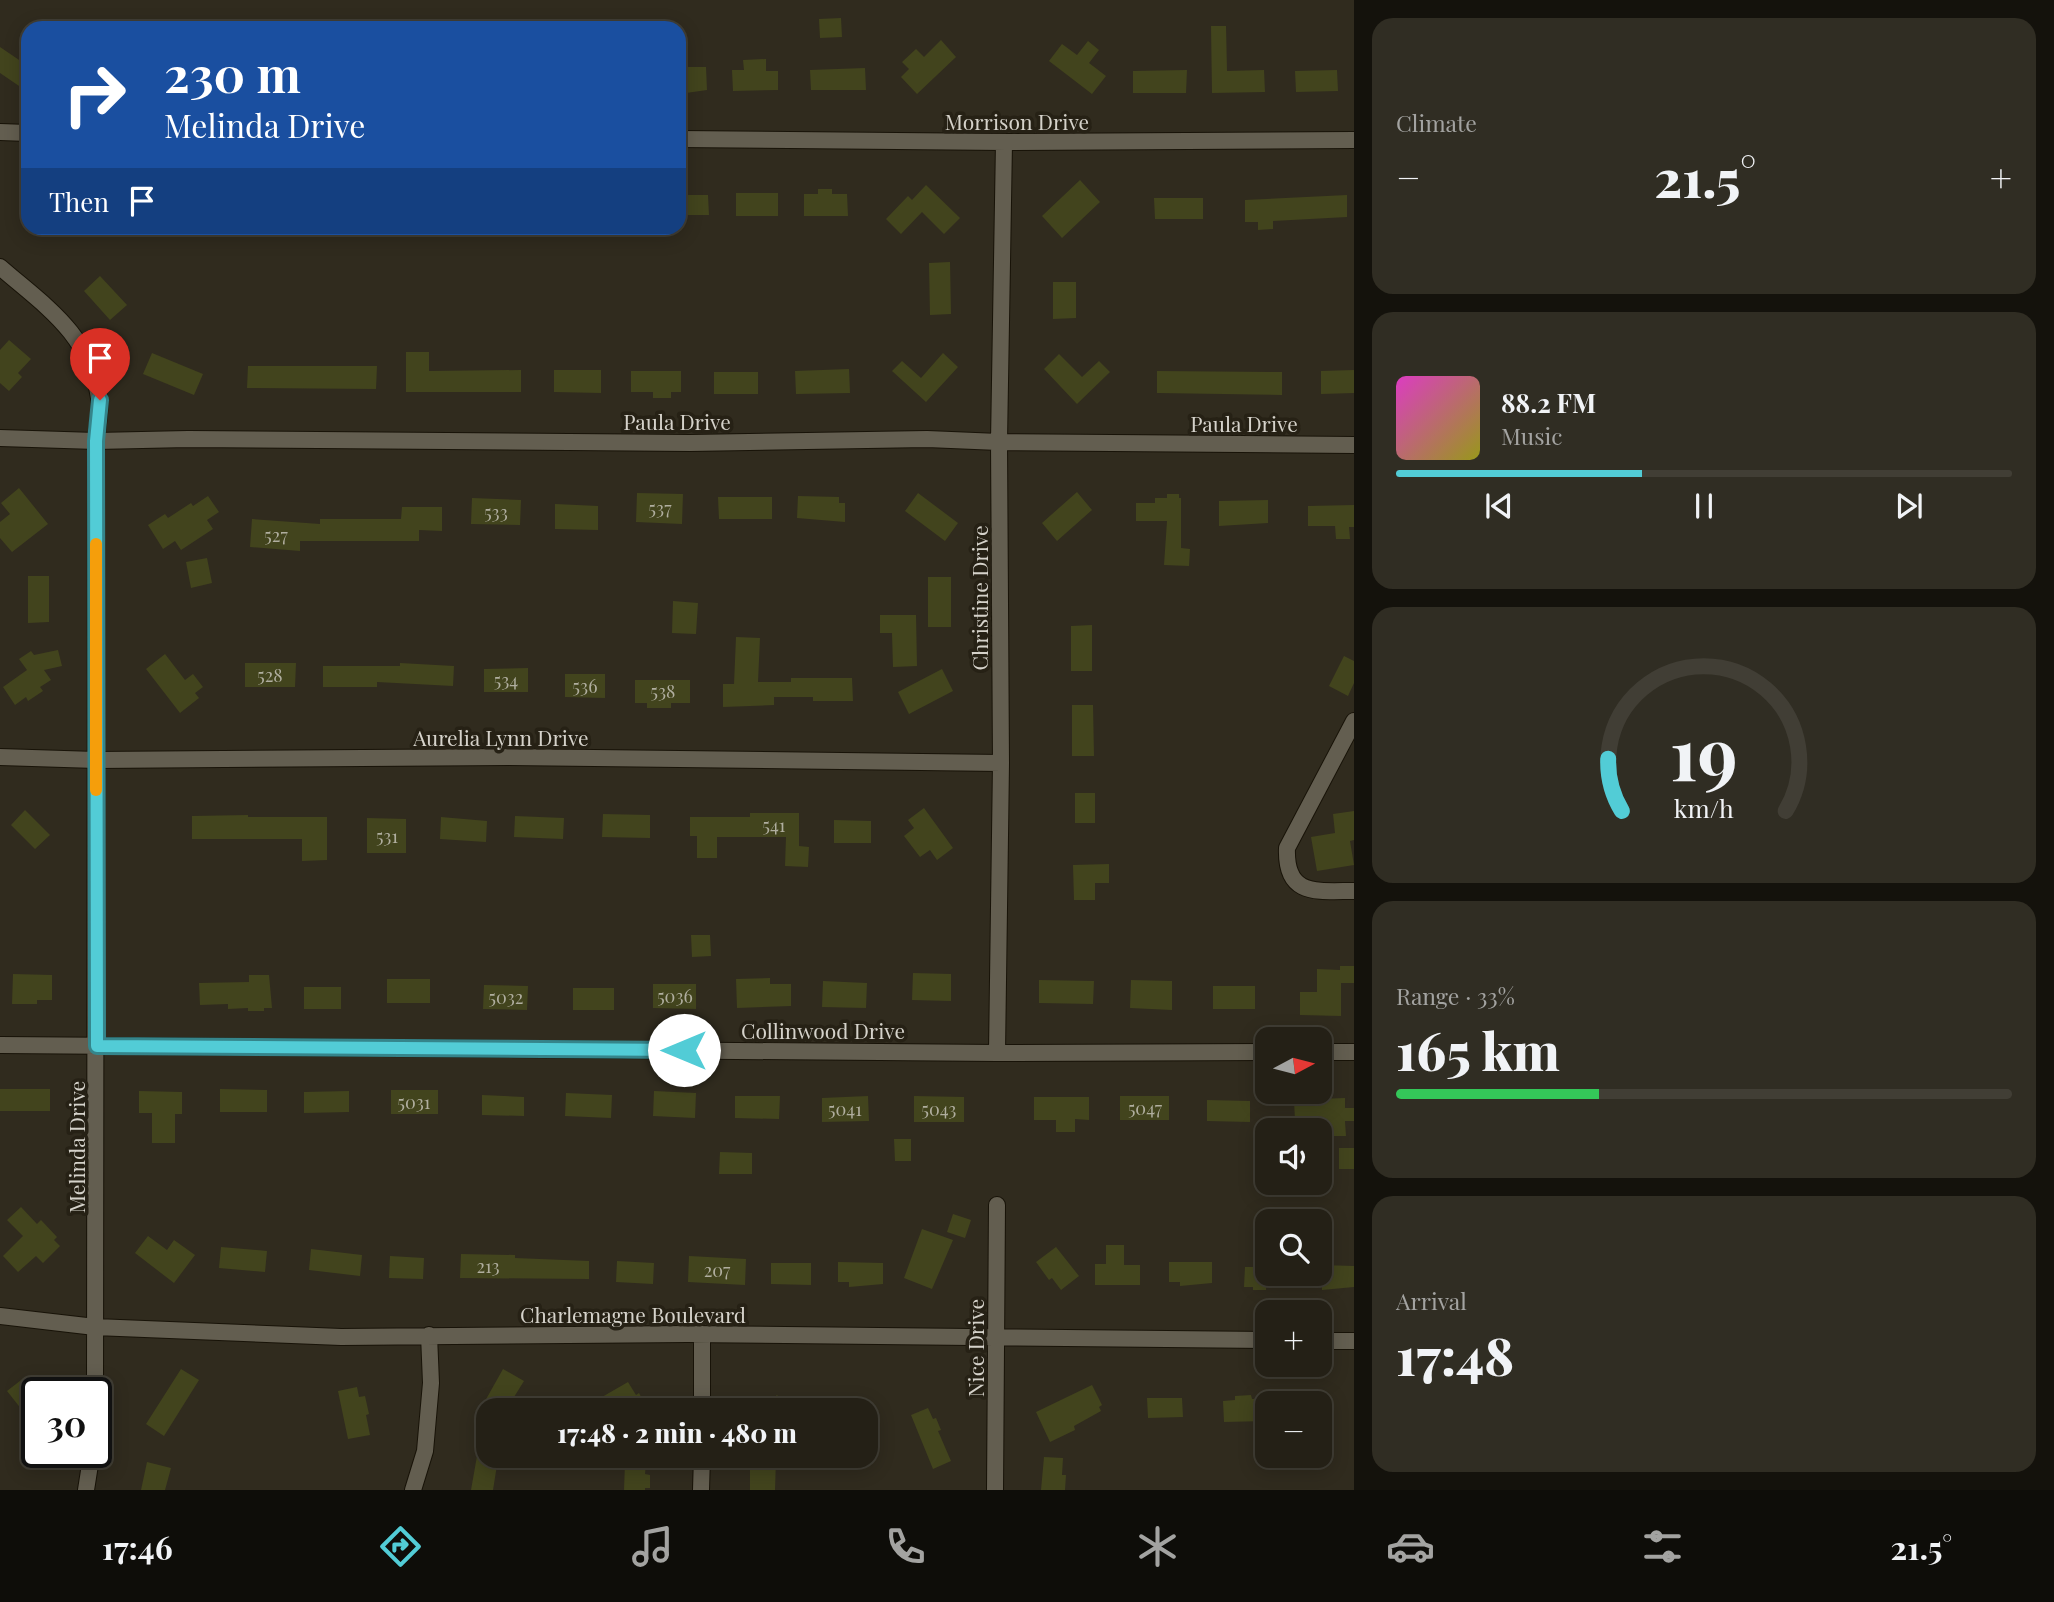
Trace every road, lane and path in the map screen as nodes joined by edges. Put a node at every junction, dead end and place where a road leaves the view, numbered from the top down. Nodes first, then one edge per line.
1 (0, 132) edge
2 (21, 133) edge
3 (686, 139) edge
4 (1354, 140) edge
5 (1004, 142) junction
6 (0, 267) edge
7 (0, 438) edge
8 (96, 441) junction
9 (999, 442) junction
10 (1354, 445) edge
11 (1354, 721) edge
12 (0, 757) edge
13 (96, 761) junction
14 (1001, 763) junction
15 (1354, 891) edge
16 (0, 1045) edge
17 (97, 1046) junction
18 (1255, 1052) edge
19 (1332, 1052) edge
20 (1354, 1052) edge
21 (998, 1053) junction
22 (997, 1205) dead end
23 (0, 1316) edge
24 (95, 1327) junction
25 (702, 1334) junction
26 (429, 1335) junction
27 (995, 1337) junction
28 (1255, 1340) edge
29 (1332, 1340) edge
30 (1354, 1341) edge
31 (95, 1377) edge
32 (702, 1398) edge
33 (89, 1468) edge
34 (702, 1468) edge
35 (86, 1490) edge
36 (413, 1490) edge
37 (701, 1490) edge
38 (995, 1490) edge

1 - 2 street
3 - 5 street, Morrison Drive
4 - 5 street, Morrison Drive
5 - 9 street, Christine Drive
6 - 8 street, Melinda Drive
7 - 8 street, Paula Drive
8 - 9 street, Paula Drive
8 - 13 street, Melinda Drive
9 - 10 street, Paula Drive
9 - 14 street, Christine Drive
11 - 15 street
12 - 13 street, Aurelia Lynn Drive
13 - 14 street, Aurelia Lynn Drive
13 - 17 street, Melinda Drive
14 - 21 street, Christine Drive
16 - 17 street, Collinwood Drive
17 - 21 street, Collinwood Drive
17 - 24 street, Melinda Drive
18 - 21 street, Collinwood Drive
19 - 20 street
22 - 27 street, Nice Drive
23 - 24 street, Charlemagne Boulevard
24 - 26 street, Charlemagne Boulevard
24 - 31 street, Melinda Drive
25 - 26 street, Charlemagne Boulevard
25 - 27 street, Charlemagne Boulevard
25 - 32 street
26 - 36 street
27 - 28 street, Charlemagne Boulevard
27 - 38 street, Nice Drive
29 - 30 street
33 - 35 street
34 - 37 street

